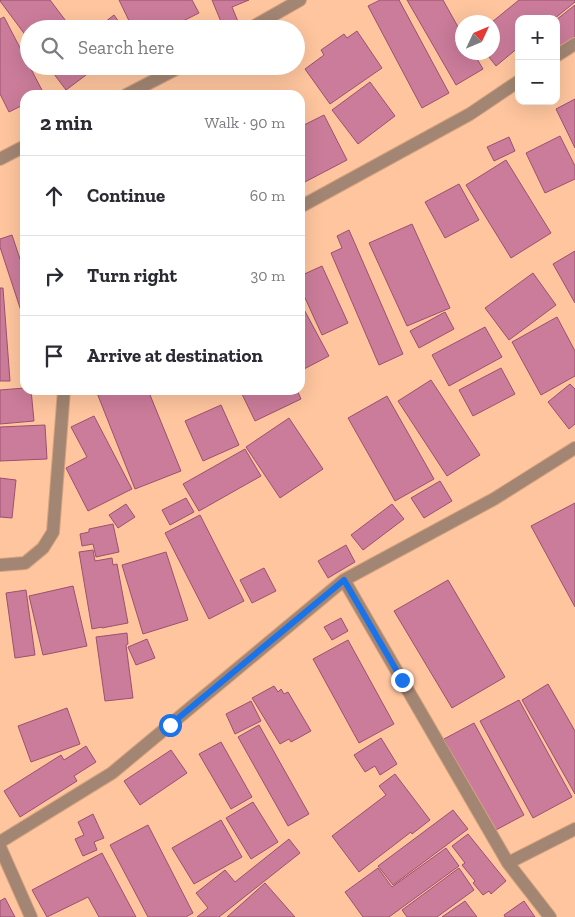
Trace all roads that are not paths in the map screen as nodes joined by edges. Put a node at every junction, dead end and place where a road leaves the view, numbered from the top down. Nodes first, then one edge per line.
1 (300, 0) edge
2 (265, 20) edge
3 (575, 44) edge
4 (560, 53) edge
5 (165, 75) edge
6 (515, 84) edge
7 (136, 90) edge
8 (20, 149) edge
9 (0, 159) edge
10 (305, 204) edge
11 (63, 395) edge
12 (575, 448) edge
13 (0, 565) edge
14 (344, 580) junction
15 (575, 829) edge
16 (0, 842) edge
17 (0, 847) edge
18 (508, 863) junction
19 (31, 917) edge
20 (550, 917) edge

1 - 2 street
3 - 4 street
5 - 7 street
6 - 10 street
8 - 9 street
11 - 13 street
12 - 14 street
14 - 16 street
14 - 18 street
15 - 18 street
17 - 19 street
18 - 20 street

